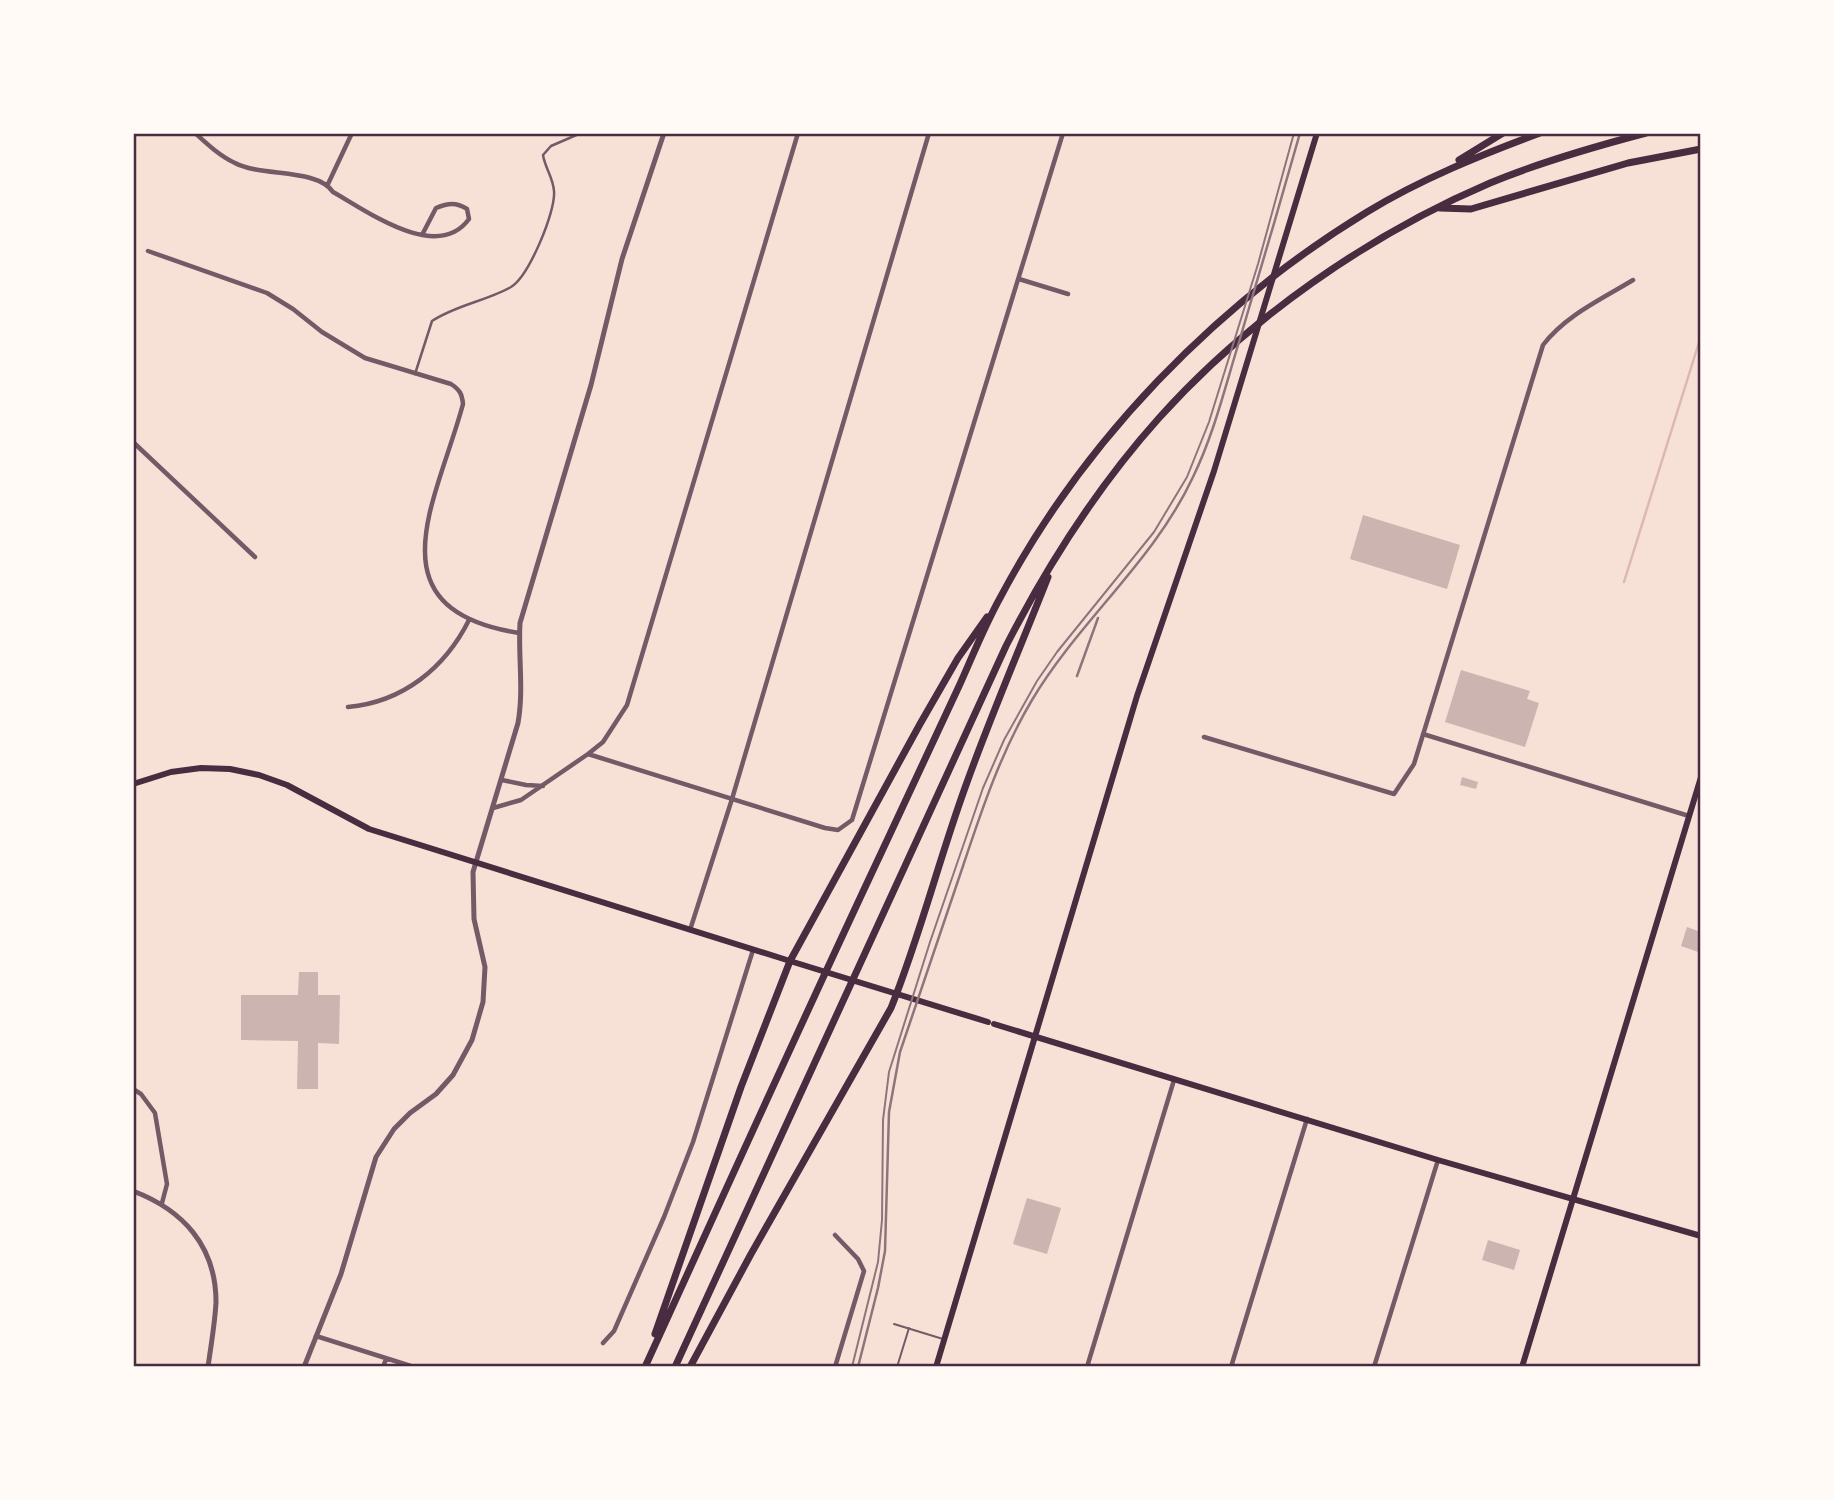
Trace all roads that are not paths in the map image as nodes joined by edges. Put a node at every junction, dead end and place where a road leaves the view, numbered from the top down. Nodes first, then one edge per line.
1 (195, 133) edge
2 (352, 133) edge
3 (581, 133) edge
4 (664, 133) edge
5 (798, 133) edge
6 (929, 133) edge
7 (1063, 133) edge
8 (1317, 133) edge
9 (1503, 133) edge
10 (1540, 133) edge
11 (1646, 133) edge
12 (1701, 149) edge
13 (328, 184) junction
14 (1419, 185) junction
15 (1435, 208) junction
16 (422, 234) junction
17 (148, 251) dead end
18 (1019, 278) junction
19 (1633, 280) dead end
20 (1068, 294) dead end
21 (415, 374) junction
22 (133, 442) edge
23 (1057, 553) junction
24 (255, 557) dead end
25 (999, 599) junction
26 (469, 620) junction
27 (519, 633) junction
28 (348, 707) dead end
29 (1423, 734) junction
30 (1204, 737) dead end
31 (588, 754) junction
32 (1701, 777) edge
33 (502, 780) junction
34 (133, 784) edge
35 (544, 786) junction
36 (732, 799) junction
37 (493, 808) junction
38 (1689, 816) junction
39 (475, 861) junction
40 (690, 930) junction
41 (753, 949) junction
42 (790, 961) junction
43 (897, 994) junction
44 (1036, 1036) junction
45 (1174, 1080) junction
46 (133, 1089) edge
47 (1307, 1118) junction
48 (1438, 1160) junction
49 (133, 1191) edge
50 (1573, 1198) junction
51 (162, 1203) junction
52 (835, 1235) dead end
53 (1701, 1236) edge
54 (894, 1324) dead end
55 (909, 1328) junction
56 (316, 1336) junction
57 (944, 1340) junction
58 (603, 1343) dead end
59 (386, 1359) junction
60 (208, 1367) edge
61 (304, 1367) edge
62 (383, 1367) edge
63 (414, 1367) edge
64 (644, 1367) edge
65 (675, 1367) edge
66 (690, 1367) edge
67 (835, 1367) edge
68 (897, 1367) edge
69 (936, 1367) edge
70 (1087, 1367) edge
71 (1231, 1367) edge
72 (1374, 1367) edge
73 (1522, 1367) edge

1 - 13 street
2 - 13 street
3 - 21 street
4 - 27 street
5 - 31 street
6 - 36 street
7 - 18 street
8 - 44 main road
9 - 14 highway
10 - 14 highway
11 - 15 highway
12 - 15 highway
13 - 16 street
14 - 25 highway
15 - 23 highway
16 - 16 street
17 - 21 street
18 - 20 street
18 - 36 street
19 - 29 street
21 - 26 street
22 - 24 street
23 - 43 highway
23 - 65 highway
25 - 42 highway
25 - 64 highway
26 - 27 street
26 - 28 street
27 - 33 street
29 - 30 street
29 - 38 street
31 - 35 street
31 - 36 street
32 - 38 main road
33 - 35 street
33 - 37 street
34 - 39 main road
35 - 37 street
36 - 40 street
37 - 39 street
38 - 50 main road
39 - 40 main road
39 - 56 street
40 - 41 main road
41 - 42 main road
41 - 58 street
42 - 43 main road
42 - 64 highway
43 - 44 main road
43 - 66 highway
44 - 45 main road
44 - 57 main road
45 - 47 main road
45 - 70 street
46 - 51 street
47 - 48 main road
47 - 71 street
48 - 50 main road
48 - 72 street
49 - 51 street
50 - 53 main road
50 - 73 main road
51 - 60 street
52 - 67 street
54 - 55 lane
55 - 57 lane
55 - 68 lane
56 - 59 street
56 - 61 street
57 - 69 main road
59 - 62 street
59 - 63 street

